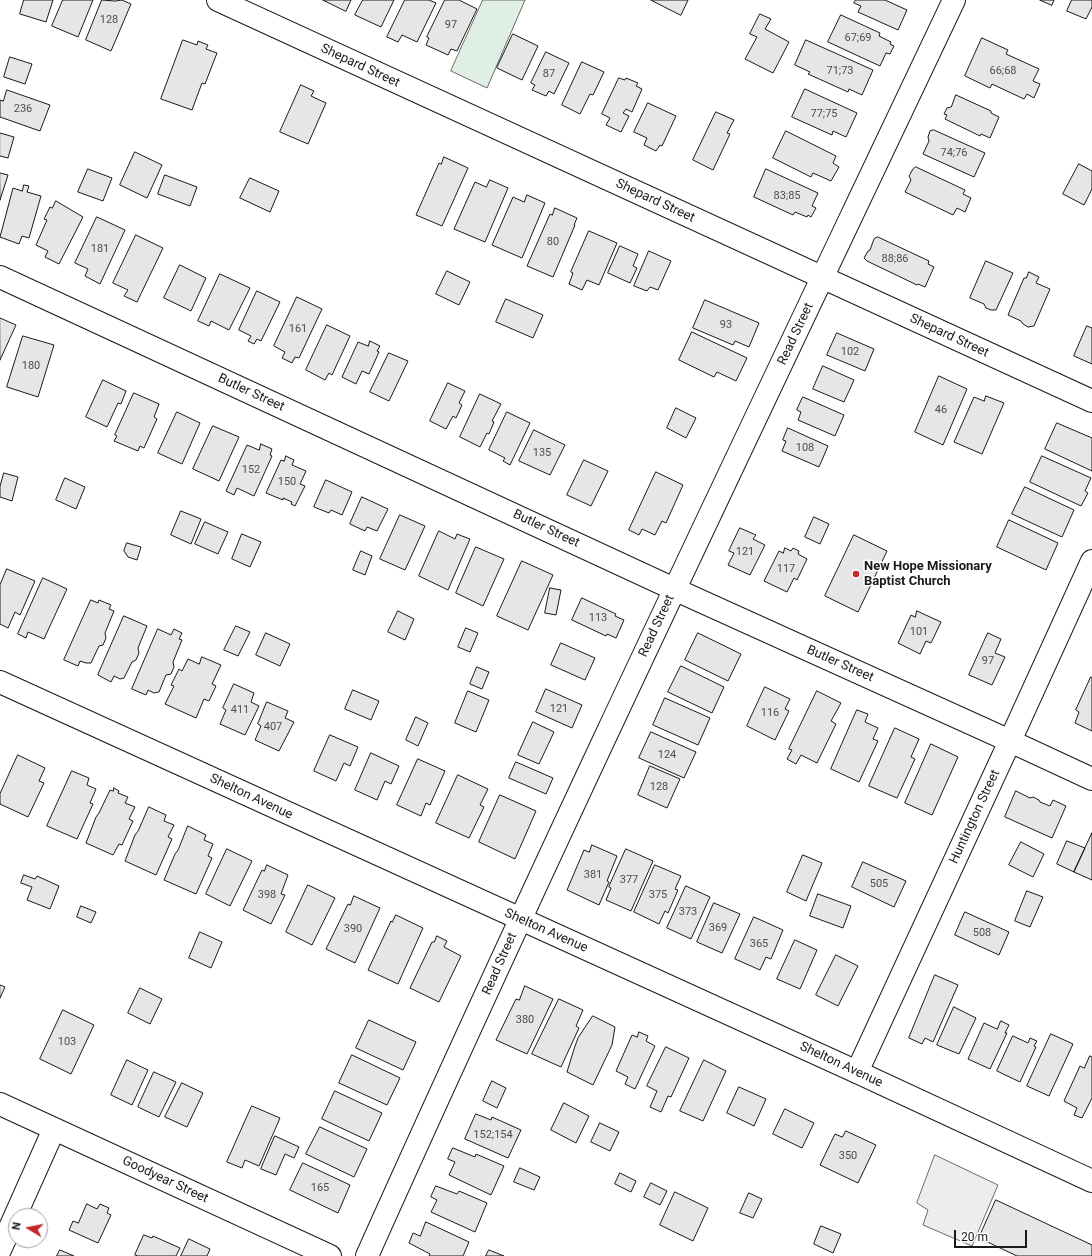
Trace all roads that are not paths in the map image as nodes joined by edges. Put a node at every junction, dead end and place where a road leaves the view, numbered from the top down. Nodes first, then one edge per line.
1 (218, 0) edge
2 (954, 0) edge
3 (0, 277) edge
4 (822, 278) junction
5 (1092, 401) edge
6 (1092, 560) edge
7 (674, 589) junction
8 (0, 682) edge
9 (1010, 741) junction
10 (1092, 779) edge
11 (520, 920) junction
12 (857, 1072) junction
13 (0, 1104) edge
14 (54, 1129) junction
15 (1092, 1181) edge
16 (0, 1250) edge
17 (330, 1256) edge
18 (367, 1256) edge

1 - 4 street, Shepard Street
2 - 4 street, Read Street
3 - 7 street, Butler Street
4 - 5 street, Shepard Street
4 - 7 street, Read Street
6 - 9 street, Huntington Street
7 - 9 street, Butler Street
7 - 11 street, Read Street
8 - 11 street, Shelton Avenue
9 - 10 street, Butler Street
9 - 12 street, Huntington Street
11 - 12 street, Shelton Avenue
11 - 18 street, Read Street
12 - 15 street, Shelton Avenue
13 - 14 street, Goodyear Street
14 - 16 street
14 - 17 street, Goodyear Street

